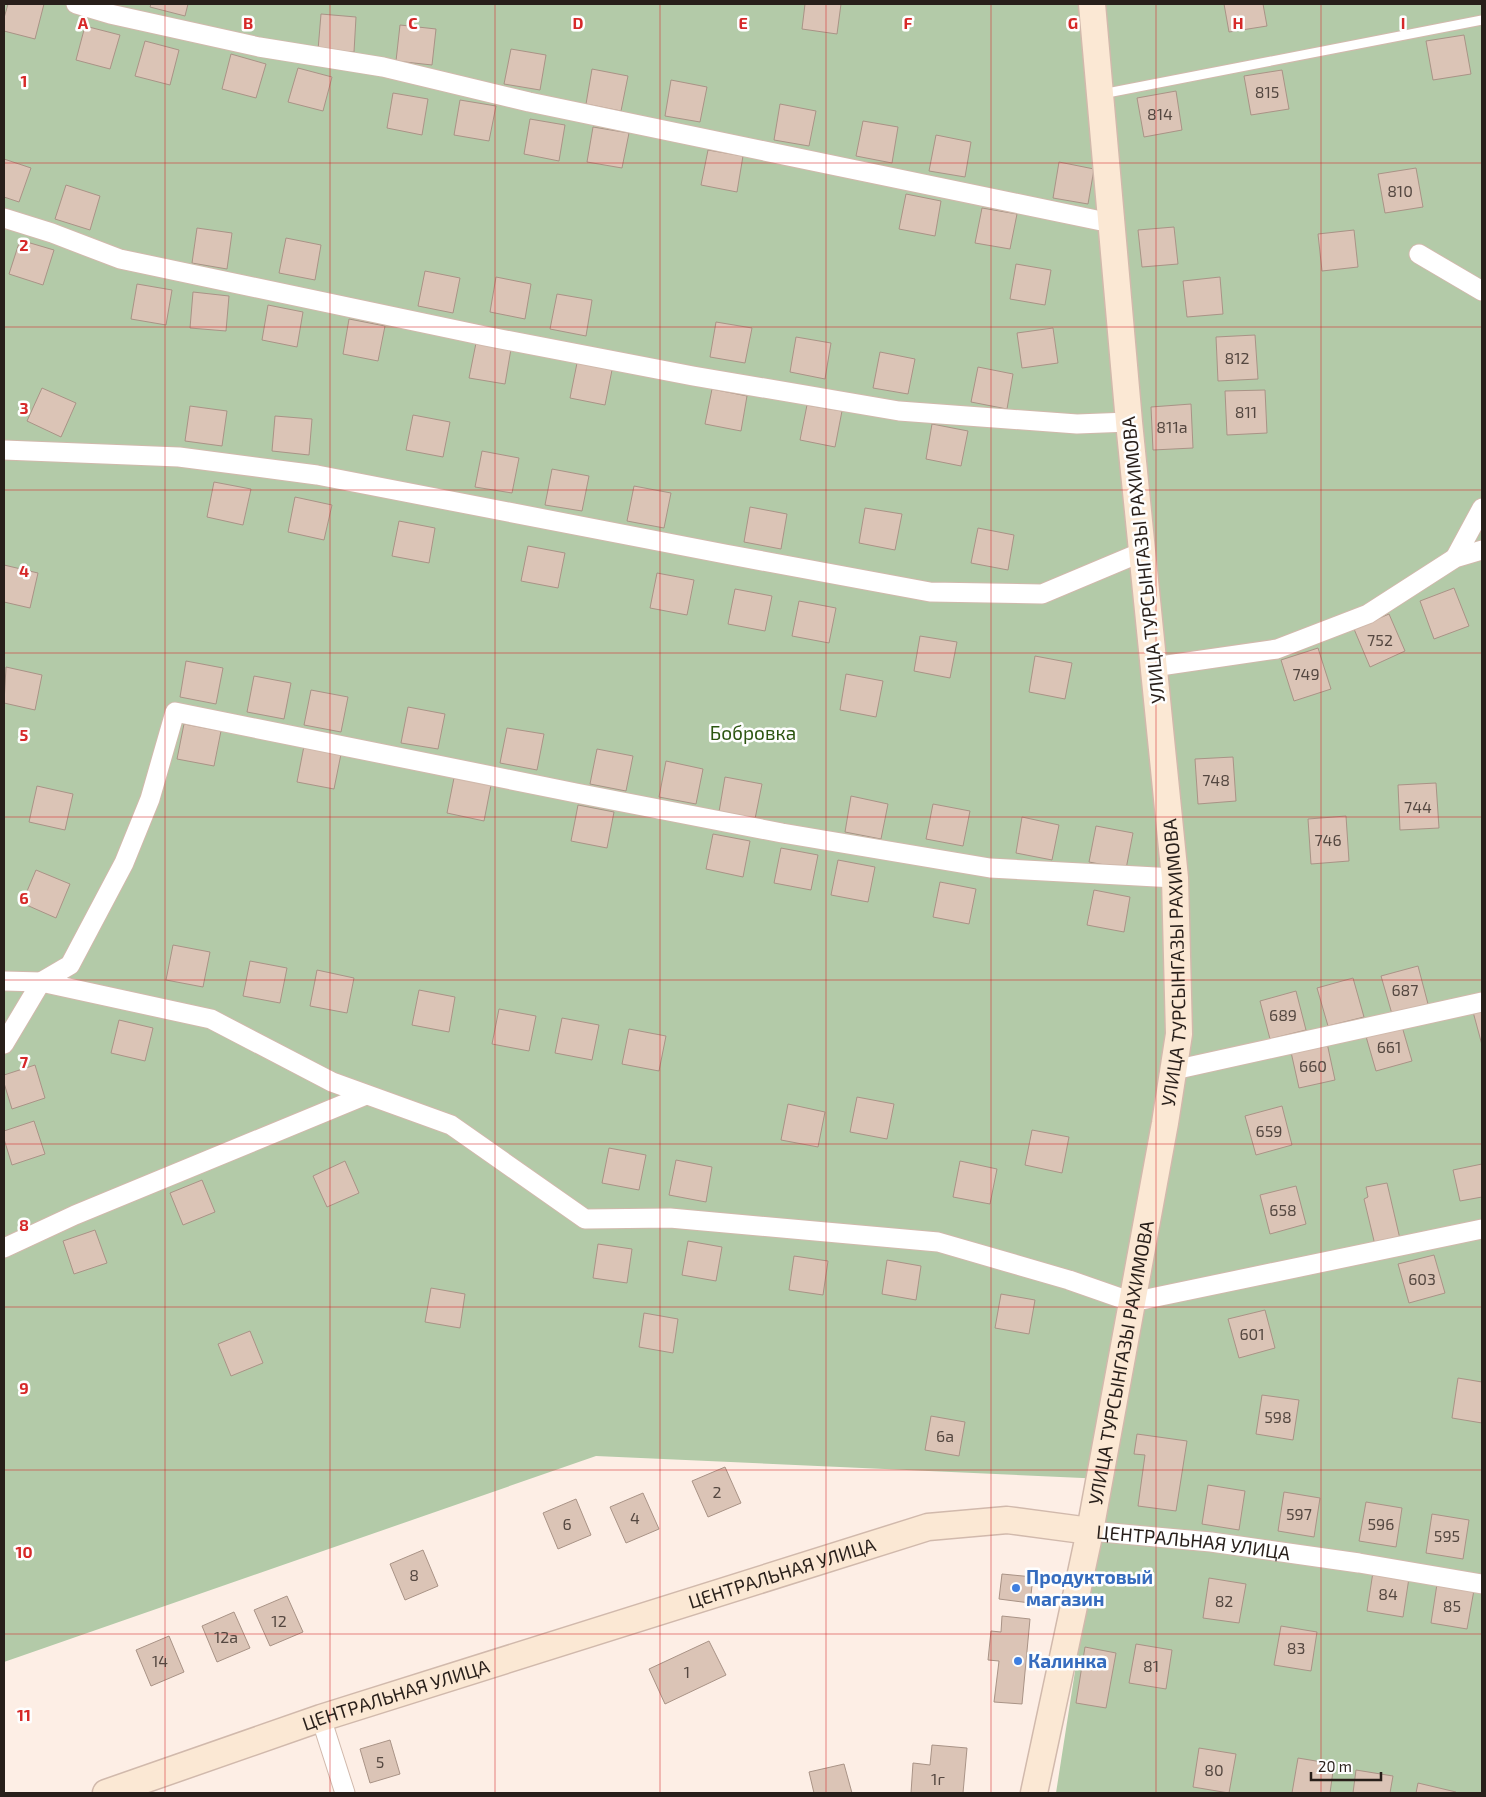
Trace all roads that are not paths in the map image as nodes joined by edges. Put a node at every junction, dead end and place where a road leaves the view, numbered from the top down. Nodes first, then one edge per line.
1 (76, 4) edge
2 (1092, 4) edge
3 (1482, 20) edge
4 (1099, 94) junction
5 (4, 218) edge
6 (1111, 223) junction
7 (1419, 254) dead end
8 (1482, 291) edge
9 (1129, 422) junction
10 (4, 450) edge
11 (1482, 508) edge
12 (1482, 550) edge
13 (1142, 552) junction
14 (1455, 558) junction
15 (1154, 666) junction
16 (1175, 878) junction
17 (4, 981) edge
18 (41, 982) junction
19 (1482, 1002) edge
20 (4, 1044) edge
21 (1174, 1070) junction
22 (366, 1095) junction
23 (1482, 1229) edge
24 (4, 1248) edge
25 (1132, 1302) junction
26 (1090, 1531) junction
27 (1482, 1584) edge
28 (322, 1718) junction
29 (106, 1793) edge
30 (345, 1793) edge
31 (1034, 1793) edge

1 - 6 street
2 - 4 street, УЛИЦА ТУРСЫНГАЗЫ РАХИМОВА
3 - 4 lane
4 - 6 street, УЛИЦА ТУРСЫНГАЗЫ РАХИМОВА
5 - 9 street
6 - 9 street, УЛИЦА ТУРСЫНГАЗЫ РАХИМОВА
7 - 8 street
9 - 13 street, УЛИЦА ТУРСЫНГАЗЫ РАХИМОВА
10 - 13 street
11 - 14 street
12 - 14 street
13 - 15 street, УЛИЦА ТУРСЫНГАЗЫ РАХИМОВА
14 - 15 street
15 - 16 street, УЛИЦА ТУРСЫНГАЗЫ РАХИМОВА
16 - 18 street
16 - 21 street, УЛИЦА ТУРСЫНГАЗЫ РАХИМОВА
17 - 18 street
18 - 20 street
18 - 22 street
19 - 21 street
21 - 25 street, УЛИЦА ТУРСЫНГАЗЫ РАХИМОВА
22 - 24 street
22 - 25 street
23 - 25 street
25 - 26 street, УЛИЦА ТУРСЫНГАЗЫ РАХИМОВА
26 - 27 street, ЦЕНТРАЛЬНАЯ УЛИЦА
26 - 28 street, ЦЕНТРАЛЬНАЯ УЛИЦА
26 - 31 street, УЛИЦА ТУРСЫНГАЗЫ РАХИМОВА
28 - 29 street, ЦЕНТРАЛЬНАЯ УЛИЦА
28 - 30 street

